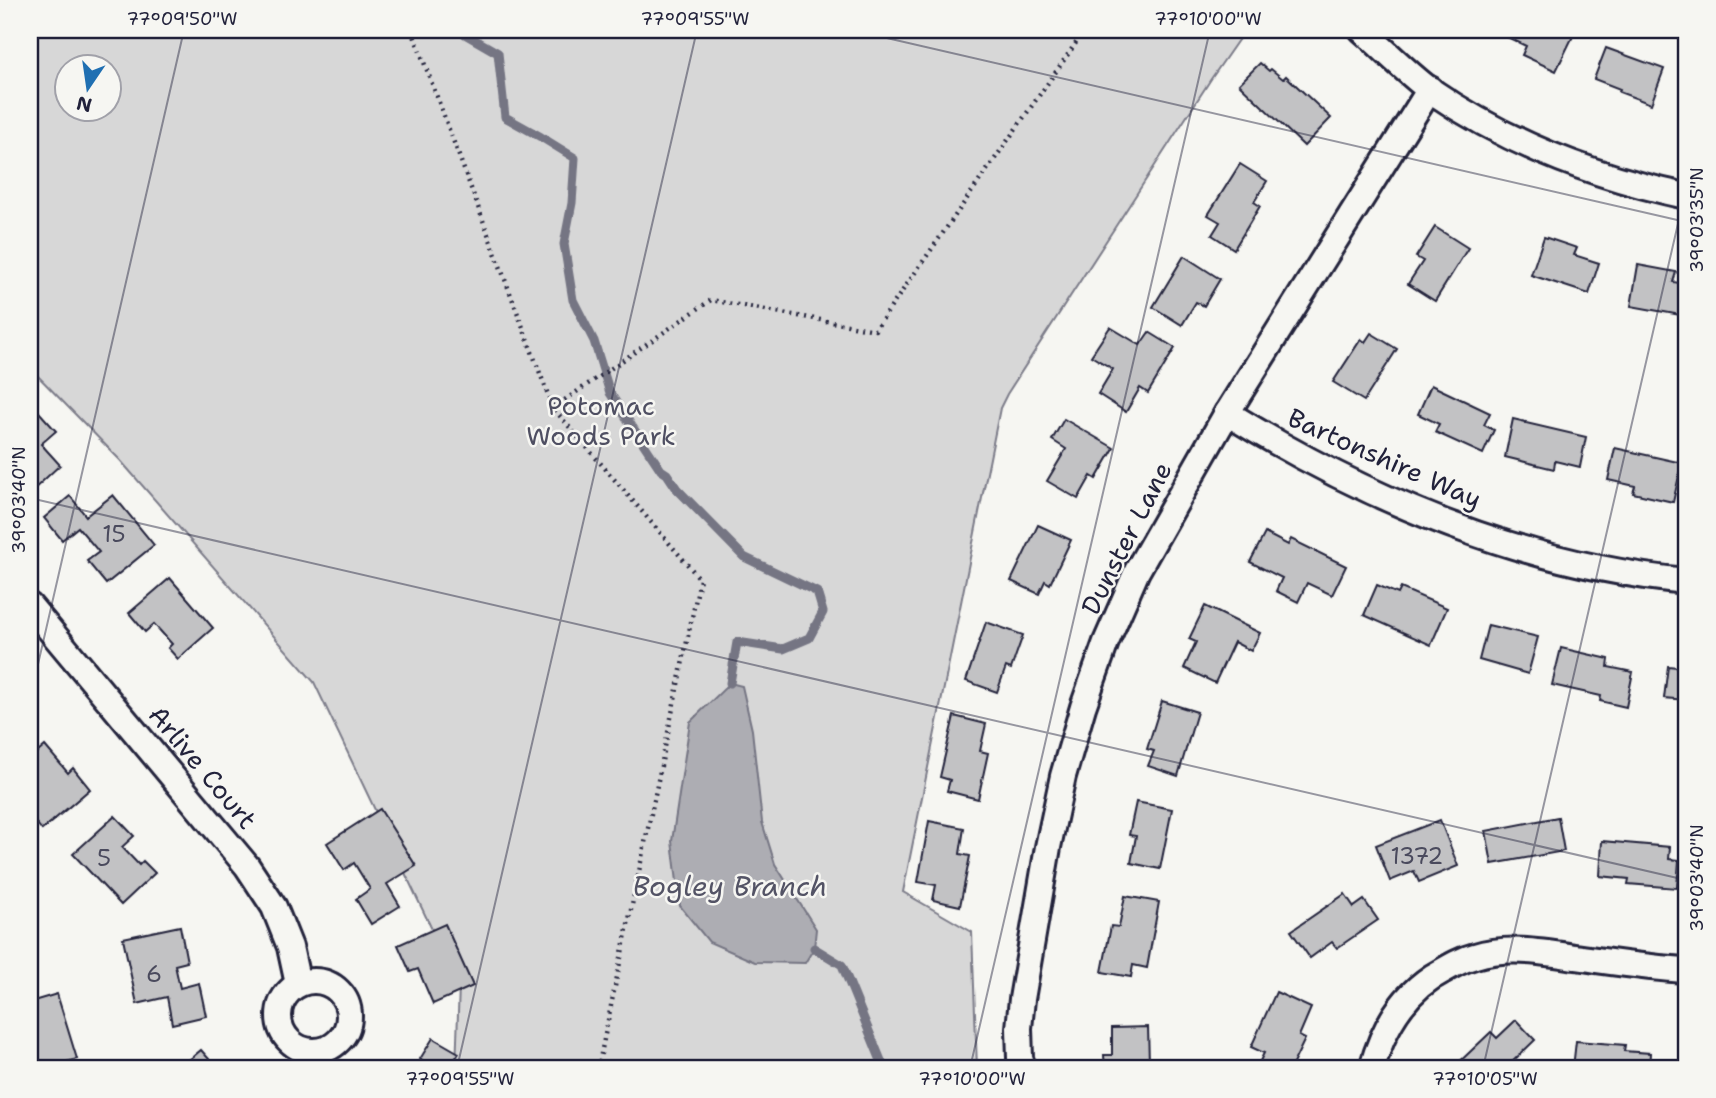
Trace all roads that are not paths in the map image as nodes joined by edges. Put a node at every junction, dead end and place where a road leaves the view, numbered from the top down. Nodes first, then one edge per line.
1 (1362, 30) edge
2 (1430, 89) junction
3 (1686, 196) edge
4 (1227, 413) junction
5 (1686, 580) edge
6 (30, 606) edge
7 (1686, 970) edge
8 (298, 984) dead end
9 (1023, 1068) edge
10 (1372, 1068) edge

1 - 2 street
2 - 3 street
2 - 4 street, Dunster Lane
4 - 5 street, Bartonshire Way
4 - 9 street, Dunster Lane
6 - 8 street, Arlive Court
7 - 10 street

